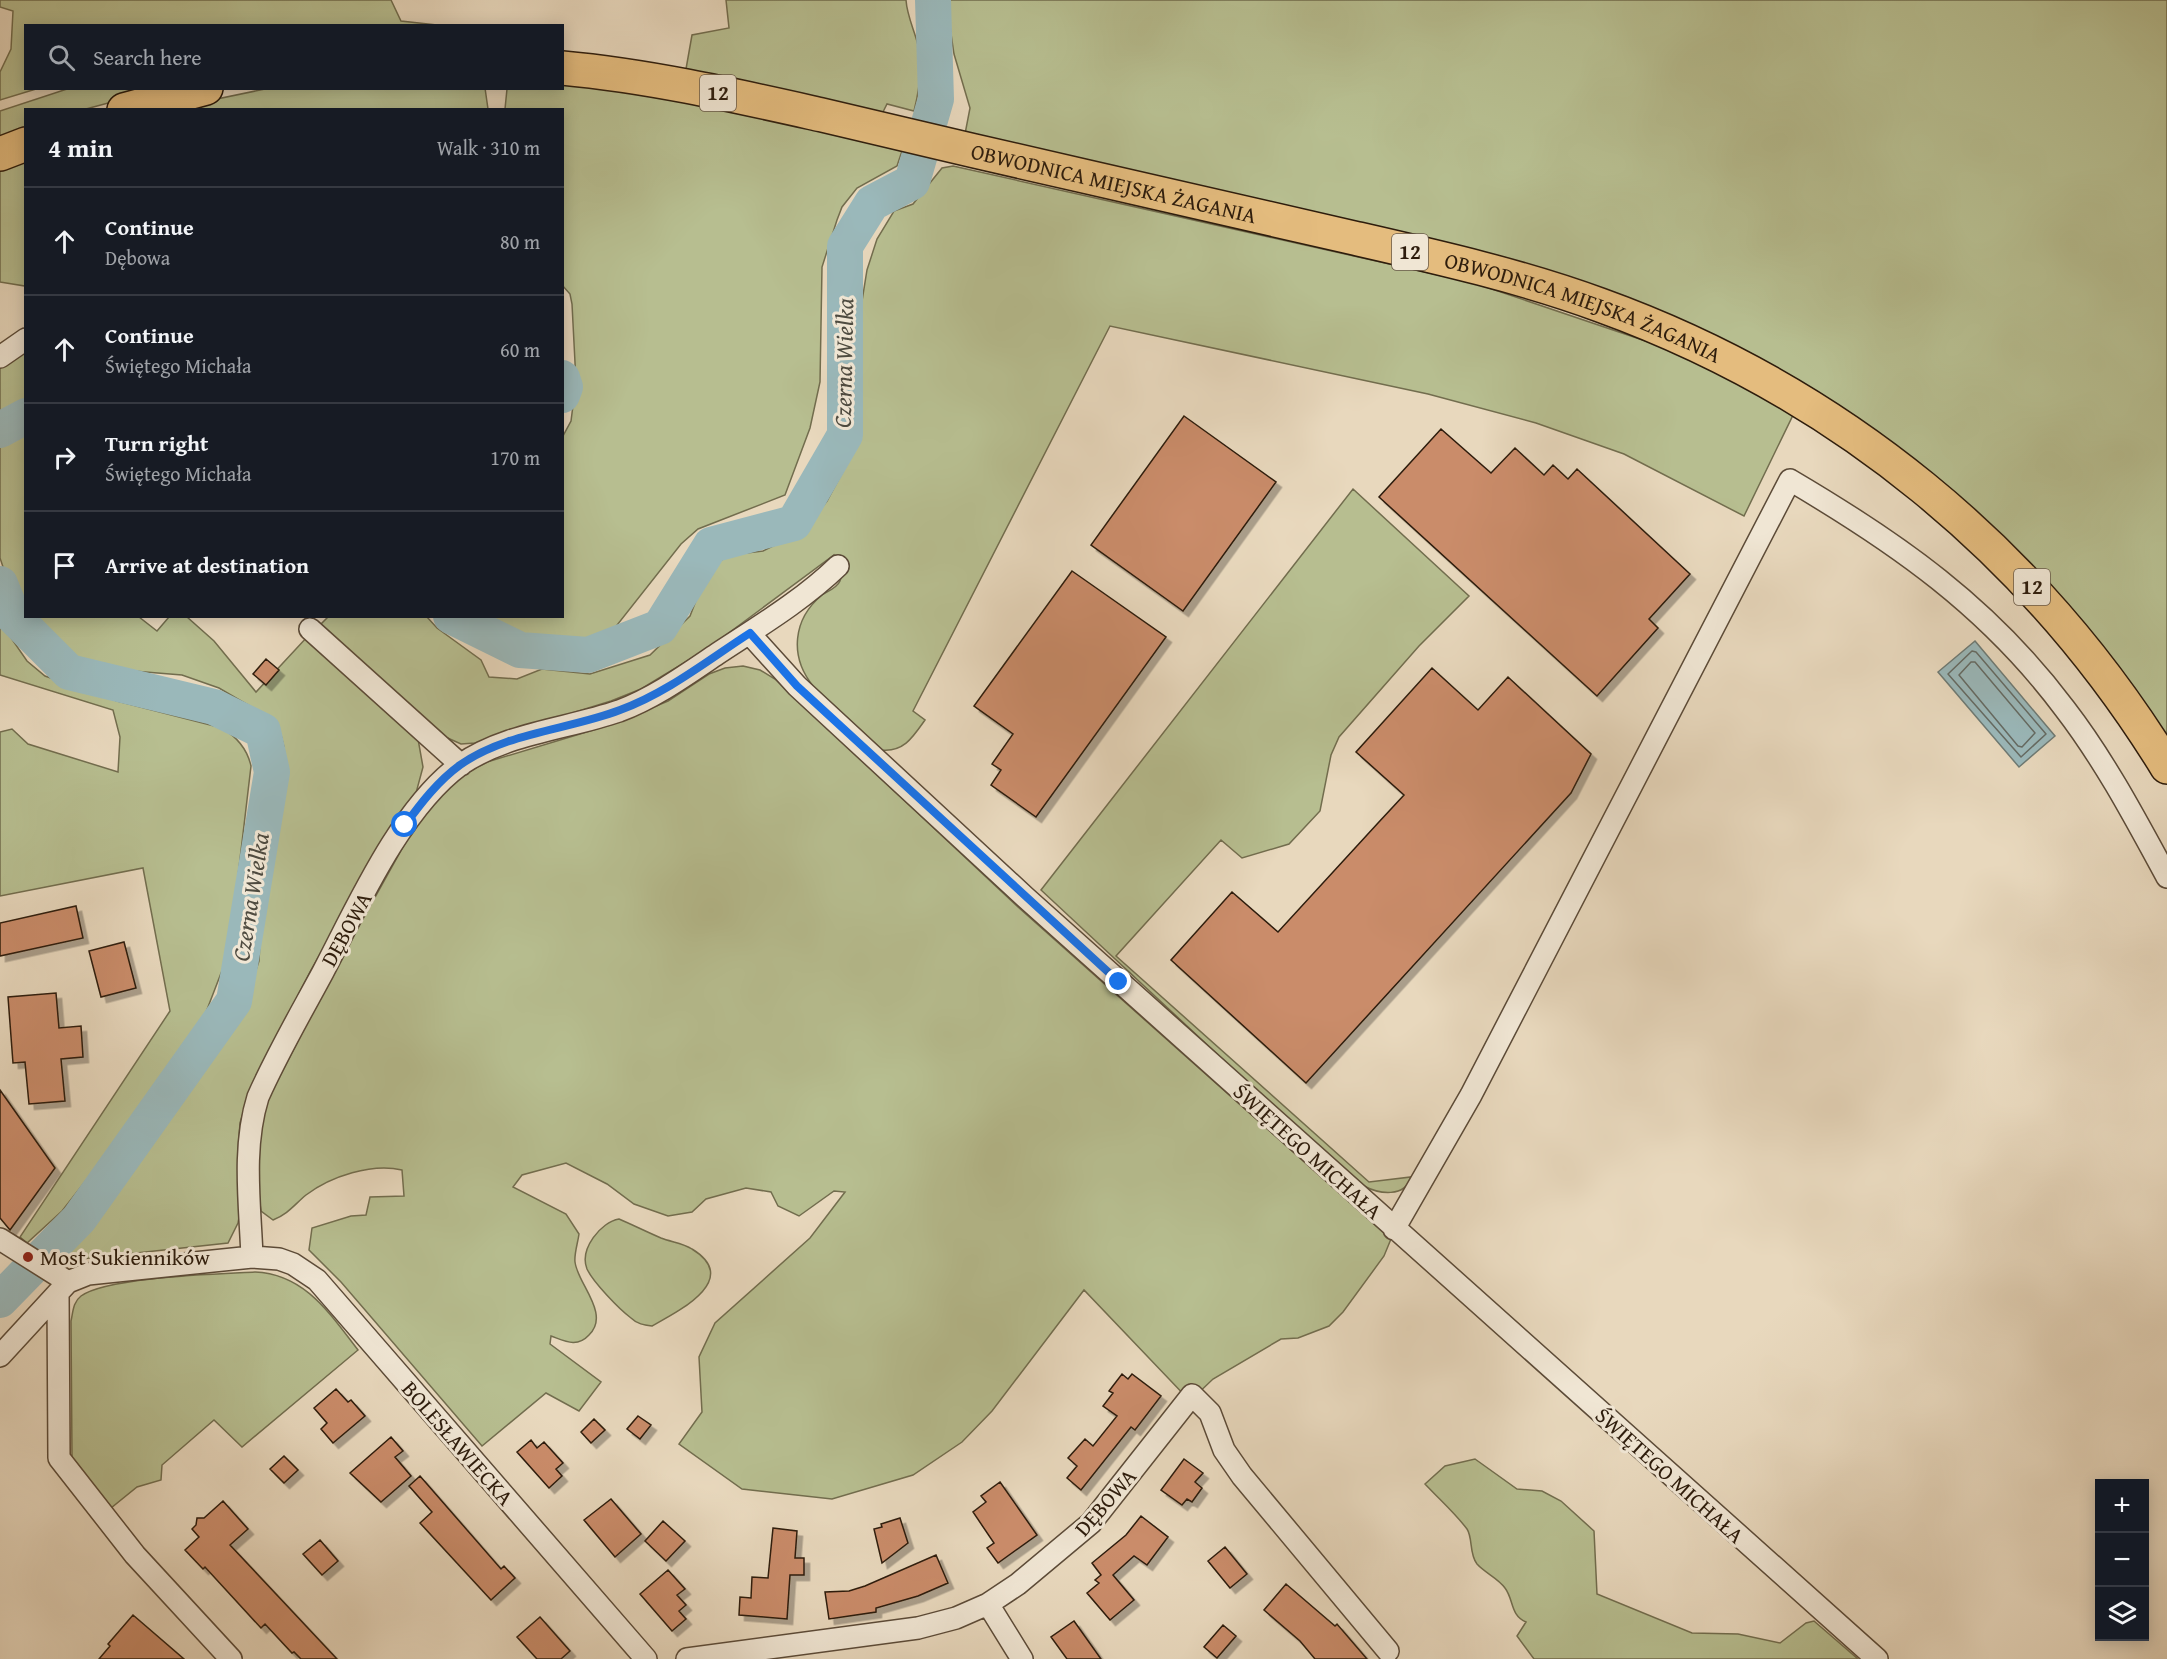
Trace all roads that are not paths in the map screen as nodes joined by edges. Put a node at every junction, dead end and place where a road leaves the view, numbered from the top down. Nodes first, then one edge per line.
1 (564, 68) edge
2 (199, 90) edge
3 (131, 108) edge
4 (24, 145) edge
5 (0, 154) edge
6 (24, 340) edge
7 (0, 357) edge
8 (838, 566) dead end
9 (310, 629) dead end
10 (750, 633) junction
11 (461, 765) junction
12 (2167, 767) edge
13 (2167, 877) edge
14 (1394, 1229) junction
15 (2, 1240) edge
16 (252, 1257) junction
17 (60, 1283) junction
18 (0, 1356) edge
19 (988, 1604) junction
20 (1388, 1652) dead end
21 (231, 1659) edge
22 (646, 1659) edge
23 (687, 1659) edge
24 (1022, 1659) edge
25 (1877, 1659) edge

1 - 12 main road, OBWODNICA MIEJSKA ŻAGANIA / 12
2 - 3 main road
4 - 5 main road
6 - 7 street
8 - 10 street
9 - 11 street
10 - 11 street, DĘBOWA
10 - 14 street, ŚWIĘTEGO MICHAŁA
11 - 16 street, DĘBOWA
13 - 14 street
14 - 25 street, ŚWIĘTEGO MICHAŁA
15 - 17 street
16 - 17 street, BOLESŁAWIECKA
16 - 22 street, BOLESŁAWIECKA
17 - 18 street
17 - 21 street
19 - 20 street, DĘBOWA
19 - 23 street, DĘBOWA
19 - 24 street

